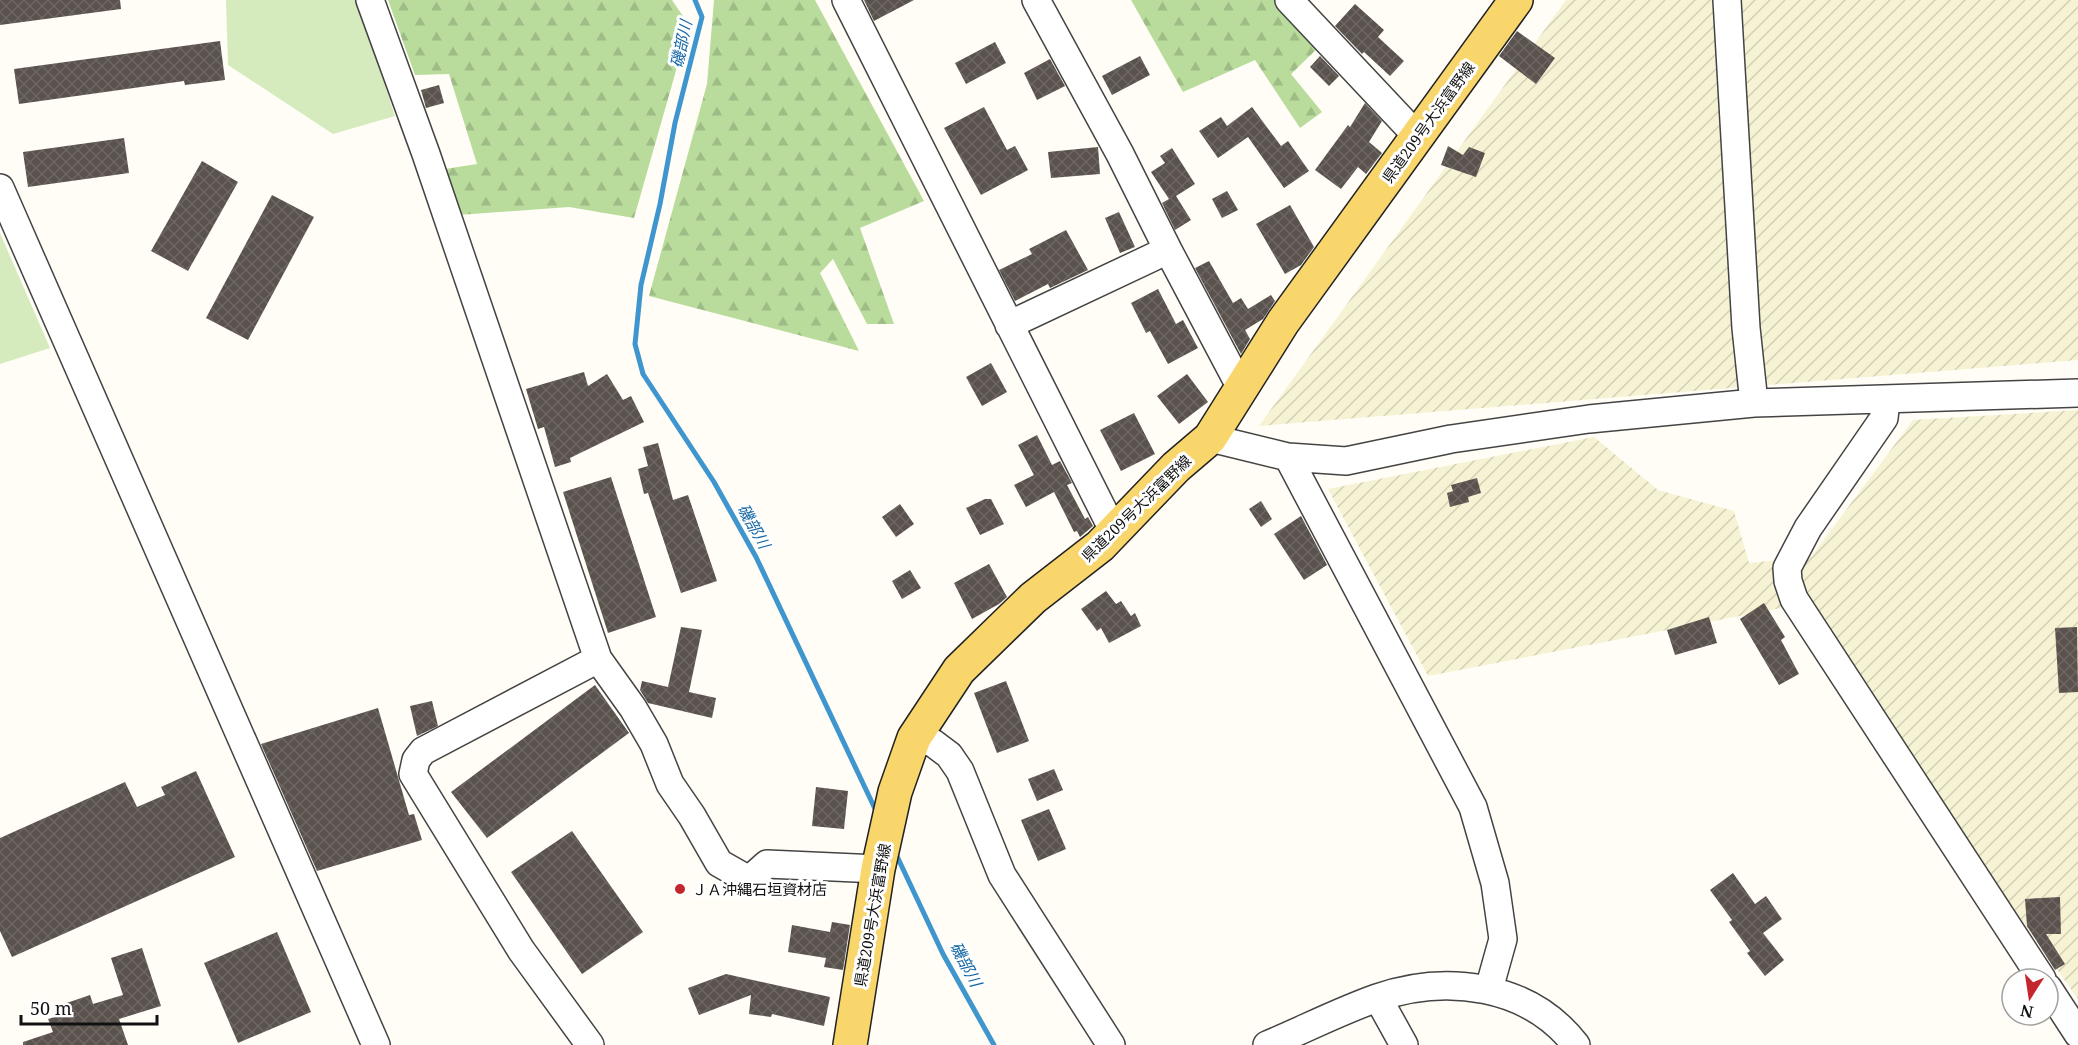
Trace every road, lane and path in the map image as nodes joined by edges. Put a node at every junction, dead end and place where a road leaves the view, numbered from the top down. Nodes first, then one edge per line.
1 (370, 0) edge
2 (846, 0) edge
3 (1036, 0) edge
4 (1289, 0) edge
5 (1516, 0) edge
6 (1727, 0) edge
7 (1417, 136) junction
8 (0, 188) edge
9 (1168, 250) junction
10 (1009, 325) junction
11 (1241, 388) junction
12 (2078, 393) edge
13 (1886, 400) junction
14 (1754, 403) junction
15 (1210, 438) junction
16 (1288, 457) junction
17 (1114, 532) junction
18 (598, 659) junction
19 (914, 738) junction
20 (878, 869) junction
21 (2034, 967) edge
22 (1489, 989) junction
23 (1378, 998) junction
24 (2060, 1006) edge
25 (2078, 1034) edge
26 (376, 1045) edge
27 (590, 1045) edge
28 (850, 1045) edge
29 (1111, 1045) edge
30 (1267, 1045) edge
31 (1404, 1045) edge
32 (1576, 1045) edge

1 - 18 street
2 - 10 street
3 - 9 street
4 - 7 street
5 - 7 main road, 県道209号大浜富野線
6 - 14 street
7 - 11 main road, 県道209号大浜富野線
8 - 26 street
9 - 10 street
9 - 11 street
10 - 17 street
11 - 15 main road, 県道209号大浜富野線
12 - 13 street
13 - 14 street
13 - 21 street
14 - 16 street
15 - 16 street
15 - 17 main road, 県道209号大浜富野線
16 - 22 street
17 - 19 main road, 県道209号大浜富野線
18 - 20 street
18 - 27 street
19 - 20 main road, 県道209号大浜富野線
19 - 29 street
20 - 28 main road, 県道209号大浜富野線
22 - 23 street
22 - 32 street
23 - 30 street
23 - 31 street
24 - 25 street

